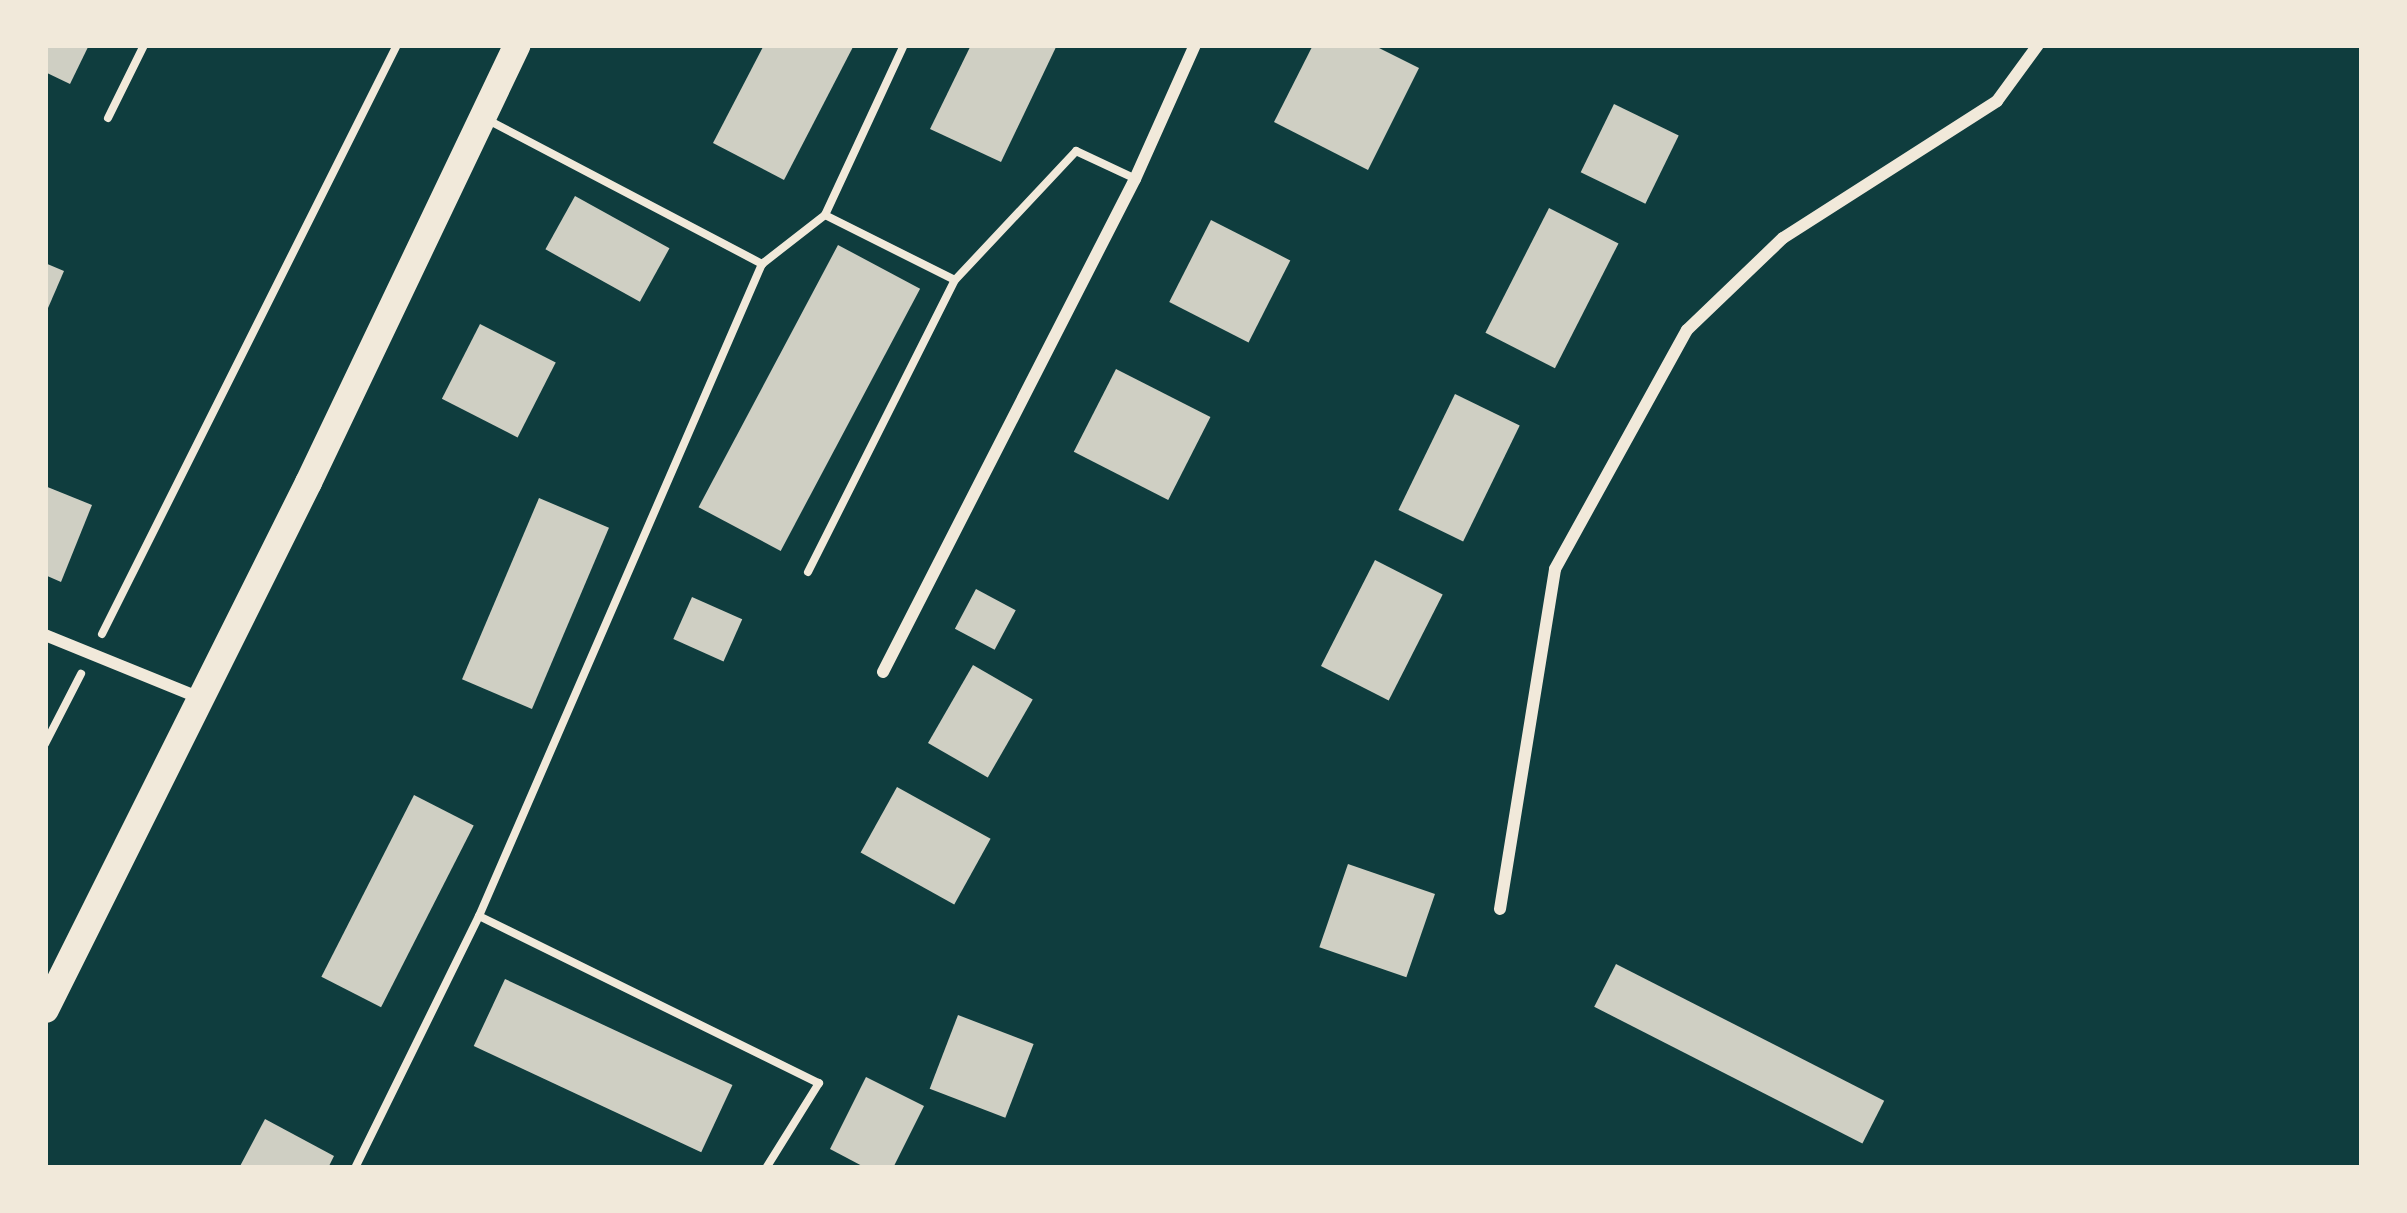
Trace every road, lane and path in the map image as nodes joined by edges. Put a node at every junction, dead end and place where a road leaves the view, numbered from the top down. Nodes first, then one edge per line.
1 (144, 45) edge
2 (397, 45) edge
3 (517, 45) edge
4 (904, 45) edge
5 (1195, 45) edge
6 (2038, 45) edge
7 (482, 117) junction
8 (108, 118) dead end
9 (1135, 178) junction
10 (825, 215) junction
11 (762, 264) junction
12 (955, 280) junction
13 (808, 572) dead end
14 (45, 635) edge
15 (92, 652) junction
16 (883, 672) dead end
17 (199, 698) junction
18 (45, 744) edge
19 (1500, 909) dead end
20 (478, 916) junction
21 (45, 1009) edge
22 (355, 1168) edge
23 (766, 1168) edge

1 - 8 lane
2 - 15 path
3 - 7 main road
4 - 10 lane
5 - 9 street
6 - 19 street
7 - 11 lane
7 - 17 main road
9 - 12 lane
9 - 16 street
10 - 11 lane
10 - 12 lane
11 - 20 lane
12 - 13 lane
14 - 15 street
15 - 17 street
15 - 18 path
17 - 21 main road
20 - 22 lane
20 - 23 lane

